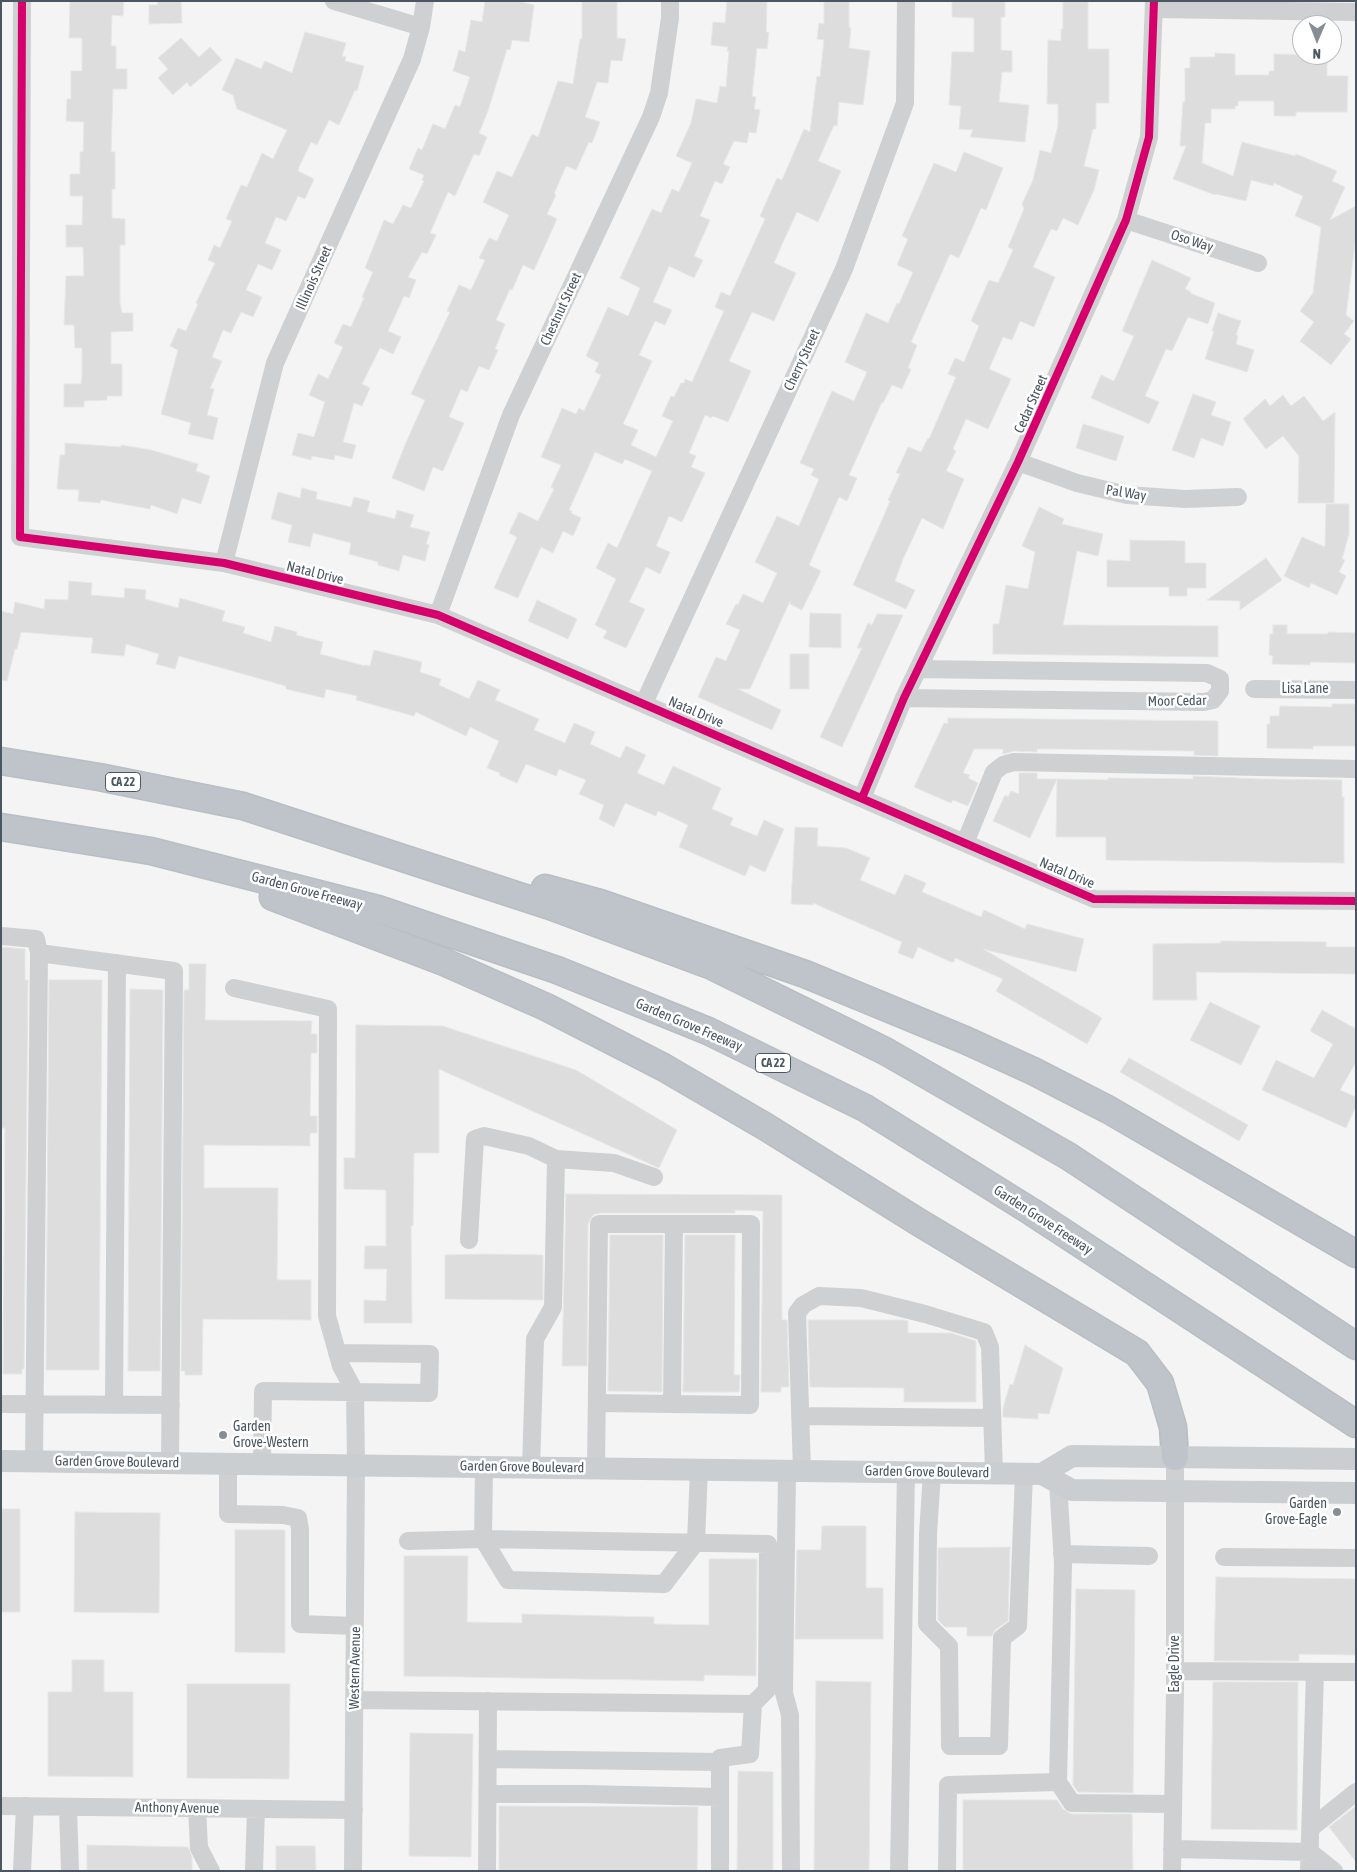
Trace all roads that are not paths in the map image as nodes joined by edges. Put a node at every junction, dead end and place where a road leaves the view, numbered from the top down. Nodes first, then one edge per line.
1 (22, 1) edge
2 (334, 1) edge
3 (425, 1) edge
4 (670, 1) edge
5 (906, 1) edge
6 (1154, 5) edge
7 (1356, 12) edge
8 (421, 27) junction
9 (1126, 220) junction
10 (1258, 263) dead end
11 (1018, 462) junction
12 (1238, 497) dead end
13 (224, 563) junction
14 (438, 615) junction
15 (918, 669) junction
16 (1254, 689) dead end
17 (1356, 690) edge
18 (904, 698) junction
19 (644, 703) junction
20 (1, 761) edge
21 (1356, 769) edge
22 (862, 798) junction
23 (243, 806) junction
24 (1, 826) edge
25 (965, 842) junction
26 (151, 850) junction
27 (1356, 902) edge
28 (1, 936) edge
29 (39, 953) junction
30 (117, 963) junction
31 (234, 988) dead end
32 (556, 1159) junction
33 (654, 1177) dead end
34 (674, 1224) junction
35 (469, 1240) dead end
36 (1356, 1254) edge
37 (1356, 1346) edge
38 (337, 1353) junction
39 (354, 1392) junction
40 (597, 1403) junction
41 (1, 1404) edge
42 (35, 1404) junction
43 (672, 1404) junction
44 (114, 1405) junction
45 (171, 1405) junction
46 (800, 1416) junction
47 (992, 1418) junction
48 (1356, 1424) edge
49 (1175, 1457) junction
50 (1356, 1459) edge
51 (1, 1460) edge
52 (34, 1461) junction
53 (170, 1463) junction
54 (228, 1463) junction
55 (262, 1464) junction
56 (356, 1465) junction
57 (484, 1467) junction
58 (531, 1468) junction
59 (596, 1468) junction
60 (699, 1469) junction
61 (794, 1471) junction
62 (906, 1472) junction
63 (932, 1472) junction
64 (994, 1473) junction
65 (1041, 1476) junction
66 (1176, 1490) junction
67 (1356, 1492) edge
68 (483, 1539) junction
69 (408, 1541) dead end
70 (696, 1542) junction
71 (1062, 1554) junction
72 (1149, 1556) dead end
73 (1224, 1557) dead end
74 (1356, 1558) edge
75 (355, 1626) junction
76 (1175, 1671) junction
77 (1315, 1672) junction
78 (1356, 1672) edge
79 (355, 1700) junction
80 (488, 1701) junction
81 (753, 1704) junction
82 (488, 1759) junction
83 (720, 1762) junction
84 (1058, 1782) junction
85 (1356, 1792) edge
86 (488, 1794) junction
87 (720, 1797) junction
88 (1173, 1804) junction
89 (1, 1806) edge
90 (25, 1806) junction
91 (68, 1807) junction
92 (197, 1808) junction
93 (256, 1809) junction
94 (354, 1810) junction
95 (1311, 1828) junction
96 (1172, 1849) junction
97 (1310, 1852) junction
98 (22, 1871) edge
99 (70, 1871) edge
100 (211, 1871) edge
101 (254, 1871) edge
102 (353, 1871) edge
103 (488, 1871) edge
104 (720, 1871) edge
105 (791, 1871) edge
106 (899, 1871) edge
107 (947, 1871) edge
108 (1172, 1871) edge
109 (1310, 1871) edge
110 (1334, 1871) edge

1 - 13 street, Natal Drive
2 - 8 street
3 - 8 street, Illinois Street
4 - 14 street, Chestnut Street
5 - 19 street, Cherry Street
6 - 7 street
6 - 9 street, Cedar Street
8 - 13 street, Illinois Street
9 - 10 street, Oso Way
9 - 11 street, Cedar Street
11 - 12 street, Pal Way
11 - 15 street, Cedar Street
13 - 14 street, Natal Drive
14 - 19 street, Natal Drive
15 - 18 street, Cedar Street
15 - 18 street, Moor Cedar
16 - 17 street, Lisa Lane
18 - 22 street, Cedar Street
19 - 22 street, Natal Drive
20 - 23 highway, CA 22
21 - 25 street
22 - 25 street, Natal Drive
23 - 36 highway
23 - 37 highway, CA 22
24 - 26 highway, Garden Grove Freeway / CA 22
25 - 27 street, Natal Drive
26 - 48 highway, Garden Grove Freeway / CA 22
26 - 49 highway
28 - 29 street
29 - 30 street
29 - 42 street
30 - 44 street
30 - 45 street
31 - 38 street
32 - 33 street
32 - 35 street
32 - 58 street
34 - 40 street
34 - 43 street
34 - 43 street
38 - 39 street
38 - 39 street
39 - 55 street
39 - 56 street, Western Avenue
40 - 43 street
40 - 59 street
41 - 42 street
42 - 44 street
42 - 52 street
44 - 45 street
45 - 53 street
46 - 47 street
46 - 47 street
46 - 61 street
47 - 64 street
49 - 50 main road
49 - 65 main road
49 - 66 street, Eagle Drive
51 - 52 main road, Garden Grove Boulevard
52 - 53 main road, Garden Grove Boulevard
53 - 54 main road, Garden Grove Boulevard
54 - 55 main road, Garden Grove Boulevard
54 - 75 street
55 - 56 main road, Garden Grove Boulevard
56 - 57 main road, Garden Grove Boulevard
56 - 75 street, Western Avenue
57 - 58 main road, Garden Grove Boulevard
57 - 68 street
58 - 59 main road, Garden Grove Boulevard
59 - 60 main road, Garden Grove Boulevard
60 - 61 main road, Garden Grove Boulevard
60 - 70 street
61 - 62 main road, Garden Grove Boulevard
61 - 105 street
62 - 63 main road, Garden Grove Boulevard
62 - 106 street
63 - 64 main road, Garden Grove Boulevard
63 - 65 street
64 - 65 main road, Garden Grove Boulevard
65 - 66 main road, Garden Grove Boulevard
65 - 71 street
66 - 67 main road, Garden Grove Boulevard
66 - 76 street, Eagle Drive
68 - 69 street
68 - 70 street
68 - 70 street
70 - 81 street
71 - 72 street
71 - 84 street
73 - 74 street
75 - 79 street, Western Avenue
76 - 77 street
76 - 88 street, Eagle Drive
77 - 78 street
77 - 95 street
79 - 80 street
79 - 94 street, Western Avenue
80 - 81 street
80 - 82 street
81 - 83 street
82 - 83 street
82 - 86 street
83 - 87 street
84 - 88 street
84 - 107 street
85 - 95 street
86 - 87 street
86 - 103 street
87 - 104 street
88 - 96 street, Eagle Drive
89 - 90 street, Anthony Avenue
90 - 91 street, Anthony Avenue
90 - 98 street
91 - 92 street, Anthony Avenue
91 - 99 street
92 - 93 street, Anthony Avenue
92 - 100 street
93 - 94 street, Anthony Avenue
93 - 101 street
94 - 102 street, Western Avenue
95 - 97 street
96 - 97 street
96 - 108 street, Eagle Drive
97 - 109 street
97 - 110 street

